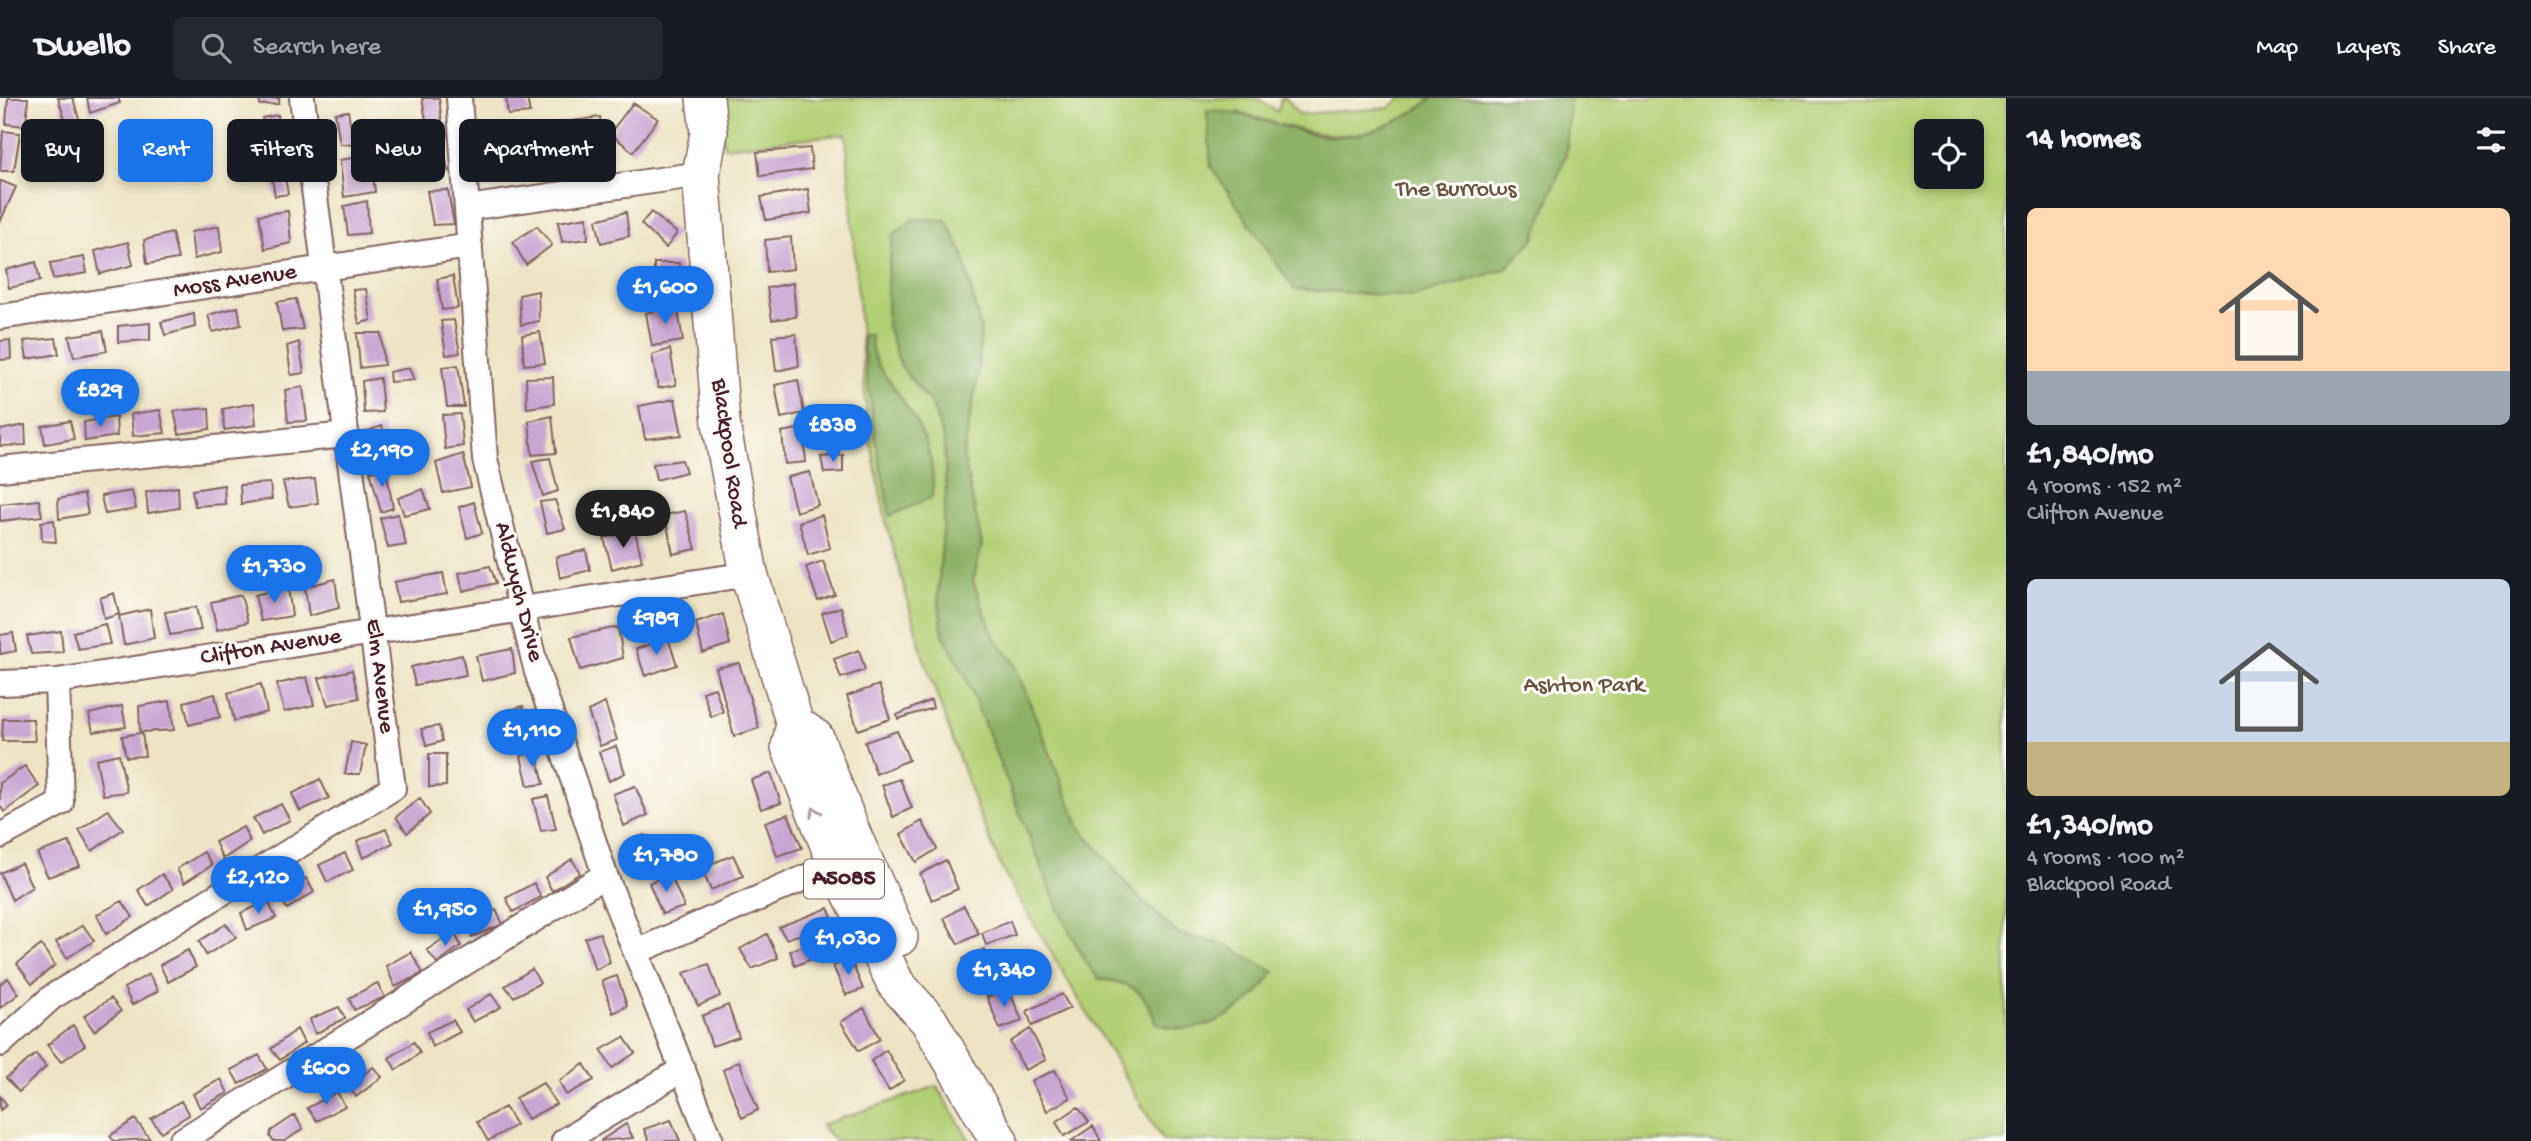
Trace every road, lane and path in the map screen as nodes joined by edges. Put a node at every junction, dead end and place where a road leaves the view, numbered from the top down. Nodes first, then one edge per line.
1 (302, 98) edge
2 (460, 98) edge
3 (684, 98) edge
4 (705, 98) edge
5 (701, 174) junction
6 (467, 208) junction
7 (470, 246) junction
8 (325, 268) junction
9 (0, 317) edge
10 (347, 435) junction
11 (0, 469) edge
12 (749, 574) junction
13 (521, 608) junction
14 (373, 632) junction
15 (57, 681) junction
16 (0, 683) edge
17 (0, 836) edge
18 (849, 859) junction
19 (605, 875) junction
20 (636, 953) junction
21 (0, 1044) edge
22 (683, 1069) junction
23 (181, 1141) edge
24 (564, 1141) edge
25 (711, 1141) edge
26 (999, 1141) edge

1 - 8 street, Elm Avenue
2 - 6 street, Aldwych Drive
3 - 5 highway, Blackpool Road / A5085
4 - 5 highway, Blackpool Road / A5085
5 - 6 street
5 - 12 highway, Blackpool Road / A5085
6 - 7 street, Aldwych Drive
7 - 8 street, Moss Avenue
7 - 13 street, Aldwych Drive
8 - 9 street, Moss Avenue
8 - 10 street, Elm Avenue
10 - 11 street
10 - 14 street, Elm Avenue
12 - 13 street, Clifton Avenue
12 - 18 highway, Blackpool Road / A5085
13 - 14 street, Clifton Avenue
13 - 19 street, Aldwych Drive
14 - 15 street, Clifton Avenue
14 - 21 street, Elm Avenue
15 - 16 street, Clifton Avenue
15 - 17 street
18 - 20 street
18 - 26 highway, Blackpool Road / A5085
19 - 20 street, Aldwych Drive
19 - 23 street
20 - 22 street, Aldwych Drive
22 - 24 street
22 - 25 street, Aldwych Drive

